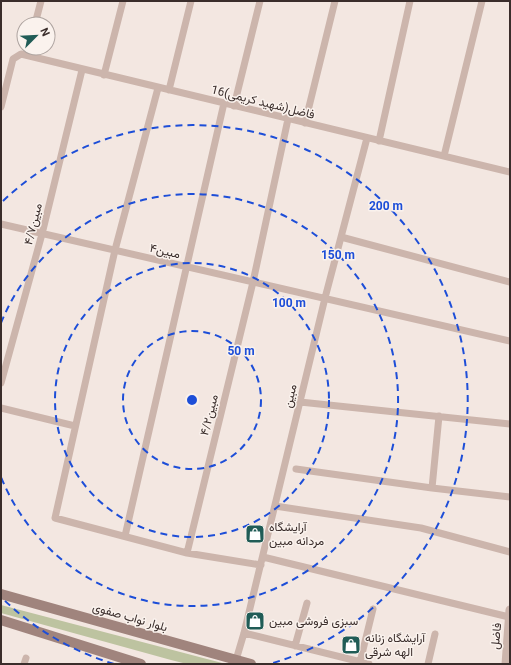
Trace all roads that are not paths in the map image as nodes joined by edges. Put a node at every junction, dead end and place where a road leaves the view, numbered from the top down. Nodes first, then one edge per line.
1 (41, 1) edge
2 (123, 1) edge
3 (191, 1) edge
4 (260, 1) edge
5 (335, 1) edge
6 (410, 1) edge
7 (482, 1) edge
8 (37, 16) edge
9 (17, 56) edge
10 (39, 56) edge
11 (82, 70) junction
12 (104, 75) junction
13 (158, 88) junction
14 (169, 90) junction
15 (224, 103) junction
16 (234, 106) junction
17 (1, 107) edge
18 (288, 119) junction
19 (305, 123) junction
20 (367, 138) junction
21 (379, 141) junction
22 (444, 156) junction
23 (510, 172) edge
24 (1, 224) edge
25 (42, 234) junction
26 (341, 237) junction
27 (115, 250) junction
28 (187, 267) junction
29 (253, 282) junction
30 (510, 282) edge
31 (325, 298) junction
32 (510, 341) edge
33 (1, 383) edge
34 (300, 402) junction
35 (1, 408) edge
36 (439, 416) junction
37 (510, 424) edge
38 (75, 426) junction
39 (296, 469) dead end
40 (432, 488) junction
41 (510, 496) edge
42 (275, 506) junction
43 (125, 536) junction
44 (510, 552) edge
45 (187, 553) junction
46 (263, 557) junction
47 (261, 565) junction
48 (1, 594) edge
49 (307, 603) dead end
50 (373, 608) dead end
51 (510, 614) edge
52 (1, 620) edge
53 (244, 633) junction
54 (435, 634) dead end
55 (295, 646) junction
56 (236, 660) junction
57 (507, 661) edge
58 (360, 662) junction
59 (141, 664) edge
60 (252, 664) edge
61 (369, 664) edge
62 (428, 664) edge

1 - 8 street
2 - 12 street
3 - 14 street
4 - 16 street
5 - 19 street
6 - 21 street
7 - 22 street
9 - 17 street, 16فاضل(شهید کریمی)
10 - 11 street, 16فاضل(شهید کریمی)
11 - 12 street, 16فاضل(شهید کریمی)
11 - 25 street, ۴/۷مبین
12 - 13 street, 16فاضل(شهید کریمی)
13 - 14 street, 16فاضل(شهید کریمی)
13 - 27 street
14 - 15 street, 16فاضل(شهید کریمی)
15 - 16 street, 16فاضل(شهید کریمی)
15 - 28 street
16 - 18 street, 16فاضل(شهید کریمی)
18 - 19 street, 16فاضل(شهید کریمی)
18 - 29 street, ۴/۲مبین
19 - 20 street, 16فاضل(شهید کریمی)
20 - 21 street, 16فاضل(شهید کریمی)
20 - 26 street, مبین
21 - 22 street, 16فاضل(شهید کریمی)
22 - 23 street, 16فاضل(شهید کریمی)
24 - 25 street, ۴مبین
25 - 27 street, ۴مبین
25 - 33 street, ۴/۷مبین
26 - 30 street
26 - 31 street, مبین
27 - 28 street, ۴مبین
27 - 38 street
28 - 29 street, ۴مبین
28 - 43 street
29 - 31 street, ۴مبین
29 - 45 street, ۴/۲مبین
31 - 32 street, ۴مبین
31 - 34 street, مبین
34 - 36 street
34 - 42 street, مبین
35 - 38 street
36 - 37 street
36 - 40 street
38 - 43 street
39 - 40 street
40 - 41 street
42 - 44 street
42 - 46 street, مبین
43 - 45 street
45 - 47 street
46 - 47 street, مبین
46 - 51 street
47 - 53 street, مبین
48 - 56 main road, بلوار نواب صفوی
49 - 55 street
50 - 58 street
51 - 57 street, فاضل
52 - 59 main road
53 - 55 street
53 - 56 street, مبین
54 - 62 street
55 - 58 street
56 - 60 main road, بلوار نواب صفوی
58 - 61 street

